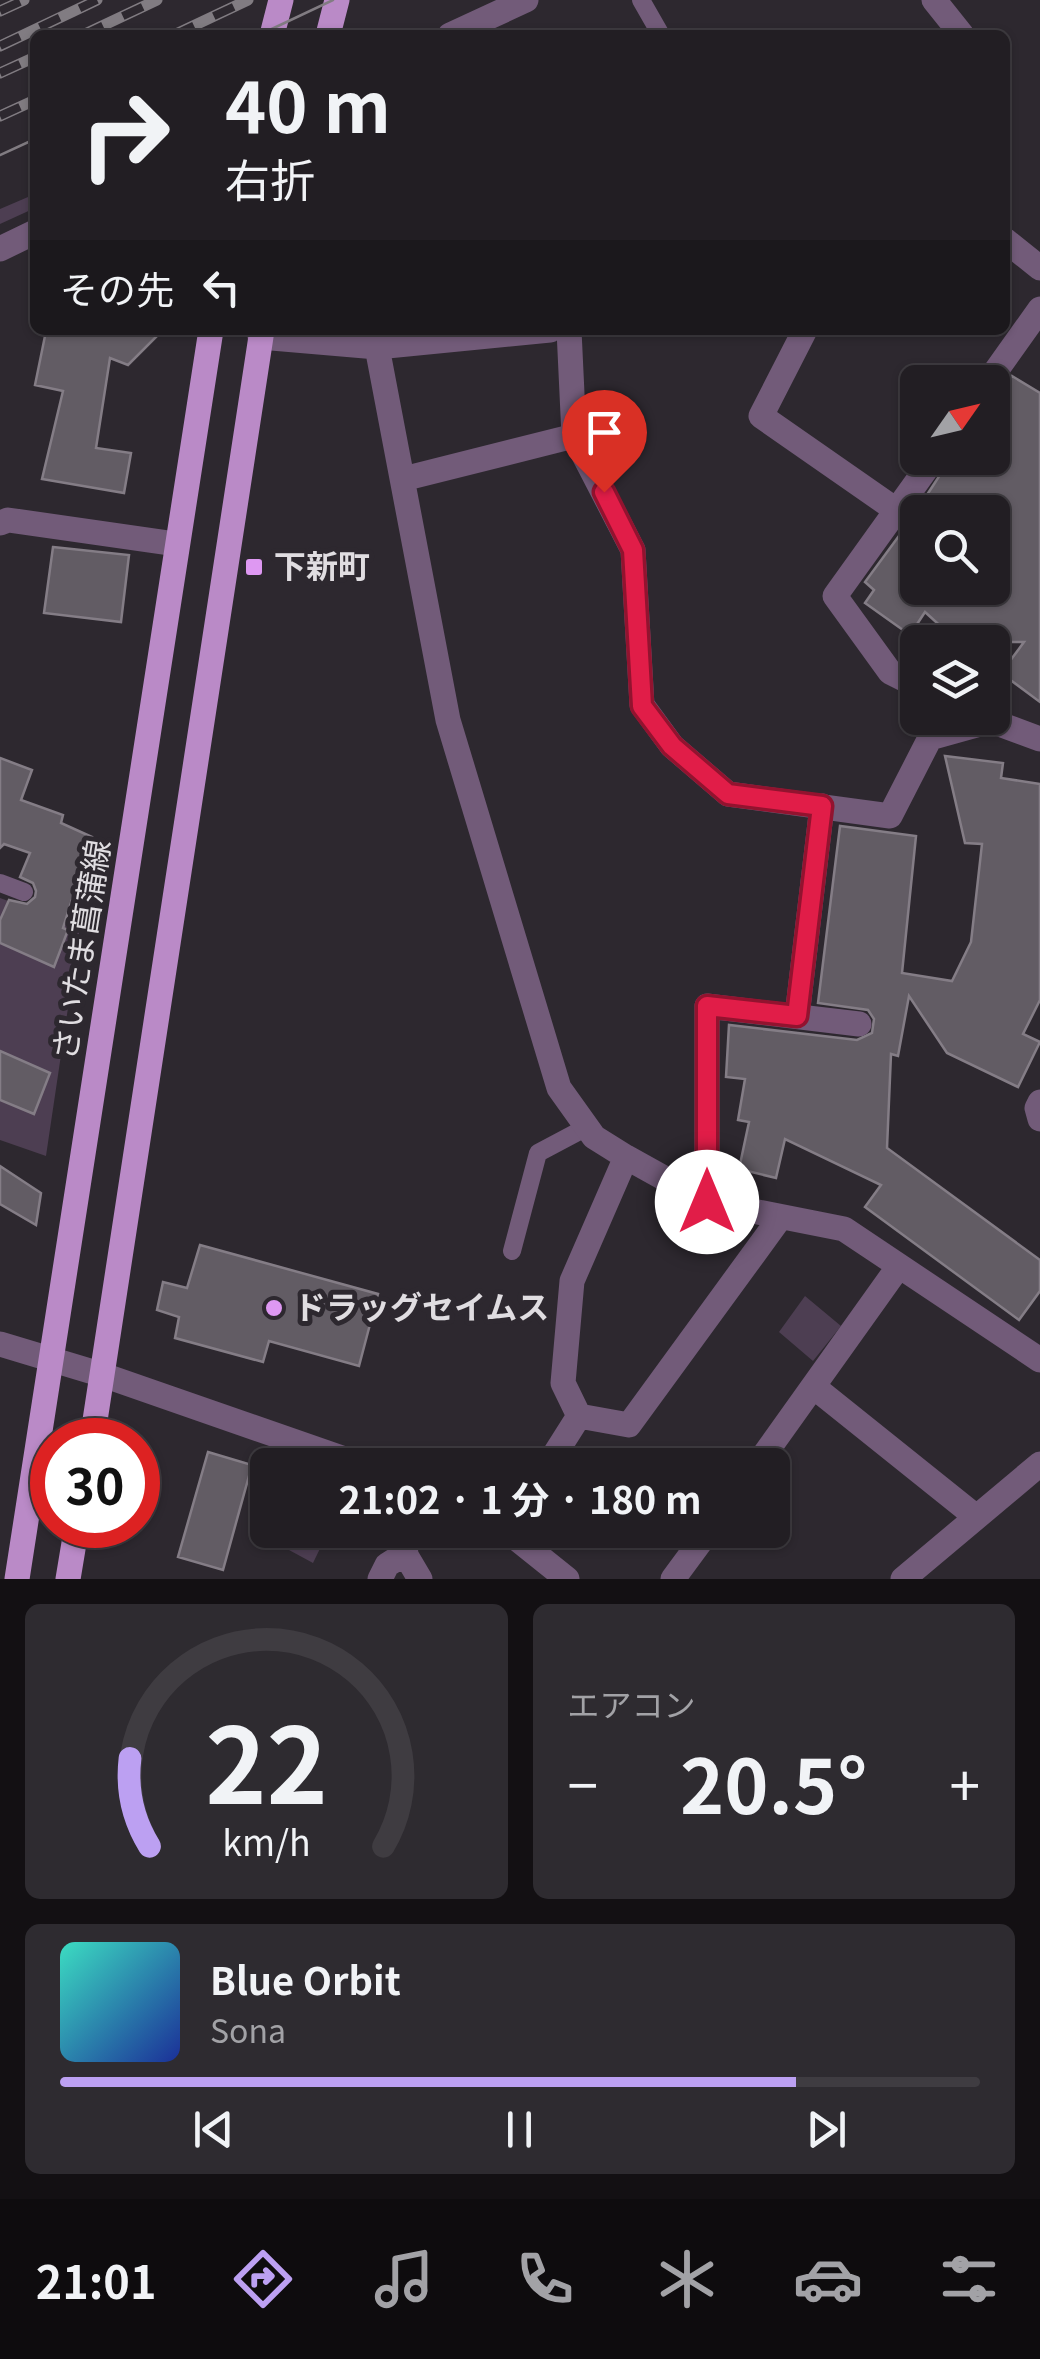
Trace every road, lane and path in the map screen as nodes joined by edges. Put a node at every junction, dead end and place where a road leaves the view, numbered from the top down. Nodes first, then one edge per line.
1 (281, 0) edge
2 (337, 0) edge
3 (526, 0) edge
4 (641, 0) edge
5 (934, 0) edge
6 (273, 30) edge
7 (329, 30) edge
8 (461, 30) edge
9 (658, 30) edge
10 (958, 30) edge
11 (30, 234) edge
12 (1010, 244) edge
13 (0, 249) edge
14 (1040, 268) edge
15 (1040, 309) edge
16 (210, 335) edge
17 (261, 335) edge
18 (270, 335) edge
19 (499, 335) edge
20 (569, 335) edge
21 (802, 335) edge
22 (376, 347) junction
23 (1000, 365) edge
24 (574, 436) junction
25 (922, 475) edge
26 (402, 479) junction
27 (896, 510) junction
28 (0, 523) edge
29 (176, 544) junction
30 (900, 677) edge
31 (1010, 728) edge
32 (939, 735) edge
33 (1040, 739) edge
34 (822, 806) junction
35 (0, 883) edge
36 (24, 892) dead end
37 (797, 1016) junction
38 (858, 1024) dead end
39 (1040, 1102) edge
40 (1040, 1119) edge
41 (587, 1127) junction
42 (626, 1157) junction
43 (707, 1202) junction
44 (780, 1218) junction
45 (512, 1251) dead end
46 (899, 1266) junction
47 (0, 1344) edge
48 (54, 1359) junction
49 (1040, 1360) edge
50 (103, 1375) junction
51 (814, 1387) junction
52 (579, 1416) junction
53 (96, 1418) edge
54 (309, 1448) edge
55 (559, 1448) edge
56 (769, 1448) edge
57 (1040, 1464) edge
58 (975, 1516) junction
59 (73, 1548) edge
60 (403, 1548) edge
61 (528, 1548) edge
62 (696, 1548) edge
63 (406, 1553) junction
64 (18, 1579) edge
65 (68, 1579) edge
66 (380, 1579) edge
67 (420, 1579) edge
68 (567, 1579) edge
69 (673, 1579) edge
70 (904, 1579) edge

1 - 6 main road
2 - 7 main road
3 - 8 street
4 - 9 lane
5 - 10 street
11 - 13 street
12 - 14 street
15 - 23 street
16 - 29 main road, さいたま菖蒲線
17 - 50 main road
18 - 22 street
19 - 22 street
20 - 24 street
21 - 27 street
22 - 26 street
24 - 26 street
24 - 34 street
25 - 27 street
26 - 41 street
27 - 30 street
28 - 29 street
29 - 48 main road, さいたま菖蒲線
31 - 33 street
32 - 34 street
34 - 37 street
35 - 36 lane
37 - 38 street
37 - 43 street
39 - 40 street
41 - 42 street
41 - 45 lane
42 - 43 street
42 - 52 street
43 - 44 street
44 - 46 street
44 - 52 street
46 - 49 street
46 - 51 street
47 - 48 street
48 - 50 street
48 - 64 main road, さいたま菖蒲線
50 - 53 main road
50 - 54 street
51 - 56 street
51 - 58 street
52 - 55 street
57 - 58 street
58 - 70 street
59 - 65 main road
60 - 63 street
61 - 68 street
62 - 69 street
63 - 66 street
63 - 67 street

